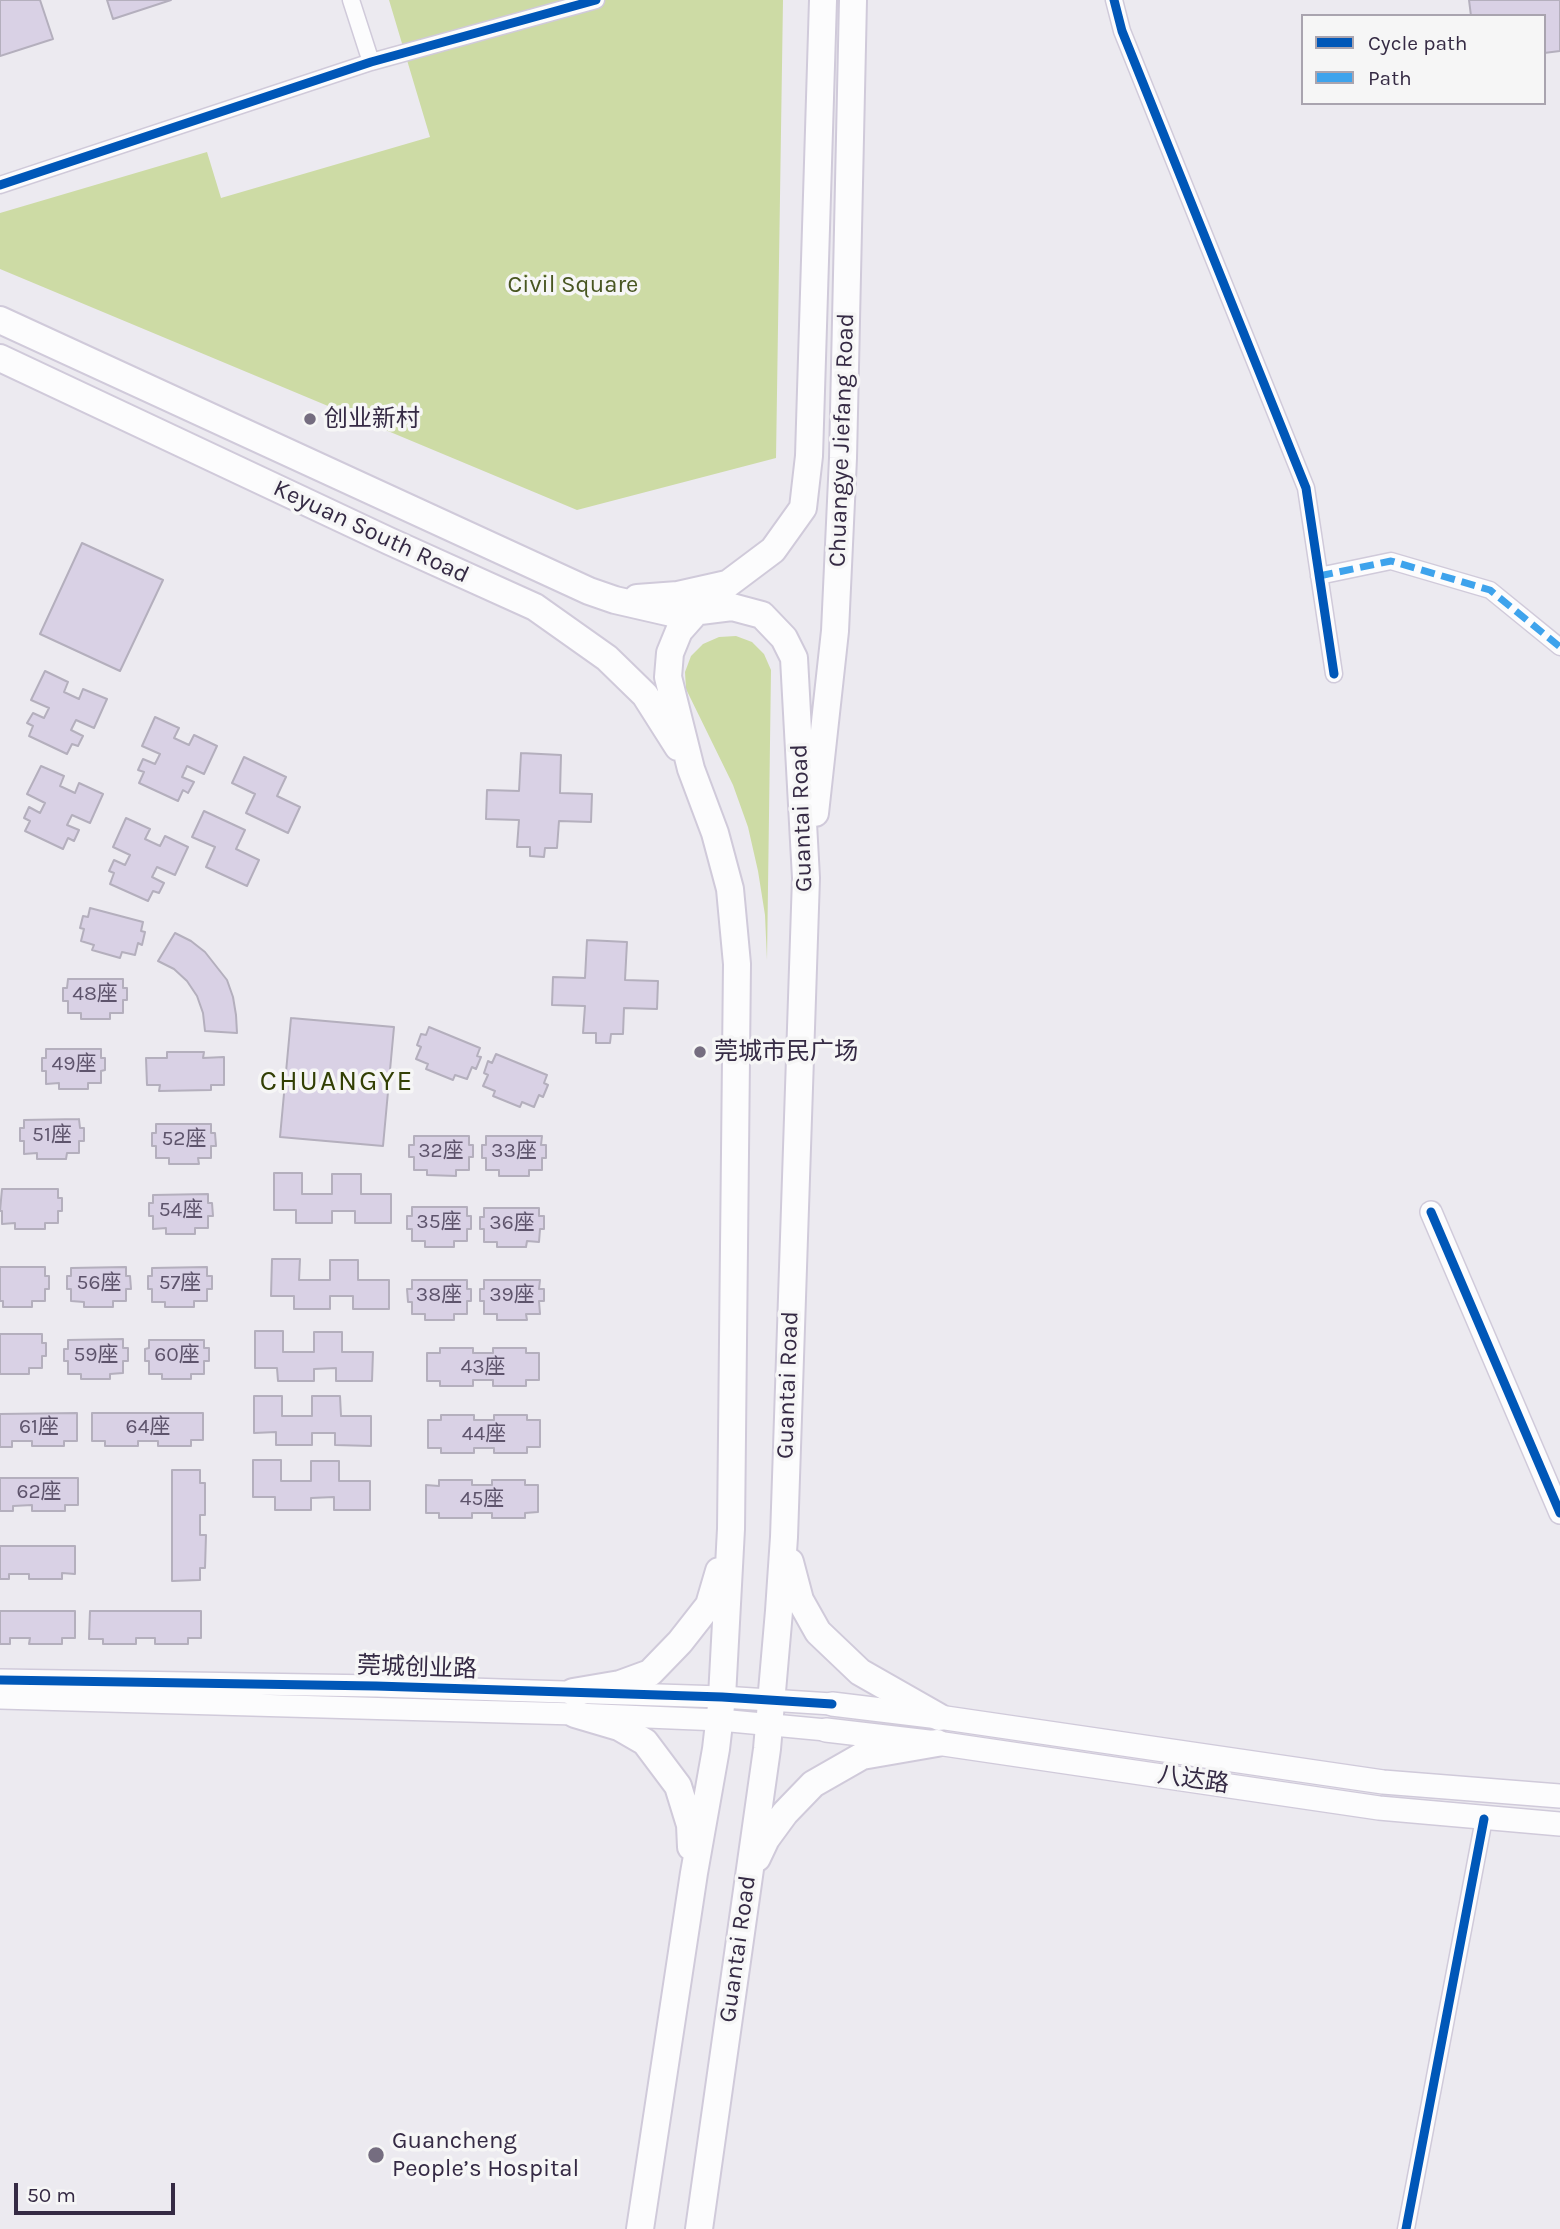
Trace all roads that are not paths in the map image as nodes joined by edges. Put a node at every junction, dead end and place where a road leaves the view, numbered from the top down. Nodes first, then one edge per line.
1 (351, 0) edge
2 (596, 0) edge
3 (823, 0) edge
4 (853, 0) edge
5 (1114, 0) edge
6 (371, 62) junction
7 (0, 185) edge
8 (0, 320) edge
9 (0, 358) edge
10 (1319, 576) junction
11 (729, 583) junction
12 (615, 600) junction
13 (695, 613) junction
14 (1560, 647) edge
15 (1334, 674) dead end
16 (691, 769) junction
17 (806, 878) junction
18 (1431, 1212) dead end
19 (1560, 1513) edge
20 (731, 1529) junction
21 (784, 1537) junction
22 (0, 1680) edge
23 (0, 1698) edge
24 (574, 1703) junction
25 (832, 1704) joint
26 (721, 1709) junction
27 (771, 1713) junction
28 (826, 1730) joint
29 (938, 1730) junction
30 (1560, 1796) edge
31 (1484, 1819) junction
32 (1560, 1824) edge
33 (694, 1873) junction
34 (748, 1879) junction
35 (640, 2229) edge
36 (699, 2229) edge
37 (1406, 2229) edge

1 - 6 street
2 - 6 street
3 - 11 main road, Chuangye Jiefang Road
4 - 17 main road, Chuangye Jiefang Road
5 - 10 street
6 - 7 street
8 - 12 main road, Keyuan South Road
9 - 16 main road, Keyuan South Road
10 - 14 street
10 - 15 street
11 - 12 main road
11 - 13 main road, Chuangye Jiefang Road
12 - 13 main road, Keyuan South Road
13 - 16 main road, Chuangye Jiefang Road
13 - 17 main road, Guantai Road
16 - 20 main road
17 - 21 main road, Guantai Road
18 - 19 street
20 - 24 main road
20 - 26 main road
21 - 27 main road, Guantai Road
21 - 29 main road
22 - 24 street, 莞城创业路
23 - 24 street, 莞城创业路
24 - 26 street, 莞城创业路
24 - 33 main road
25 - 27 street, 莞城创业路
25 - 29 main road, 八达路
26 - 27 street, 莞城创业路
26 - 33 main road
27 - 28 street, 莞城创业路
27 - 34 main road, Guantai Road
28 - 29 main road, 八达路
29 - 30 main road, 八达路
29 - 31 main road, 八达路
29 - 34 main road
31 - 32 main road, 八达路
31 - 37 street
33 - 35 main road
34 - 36 main road, Guantai Road

